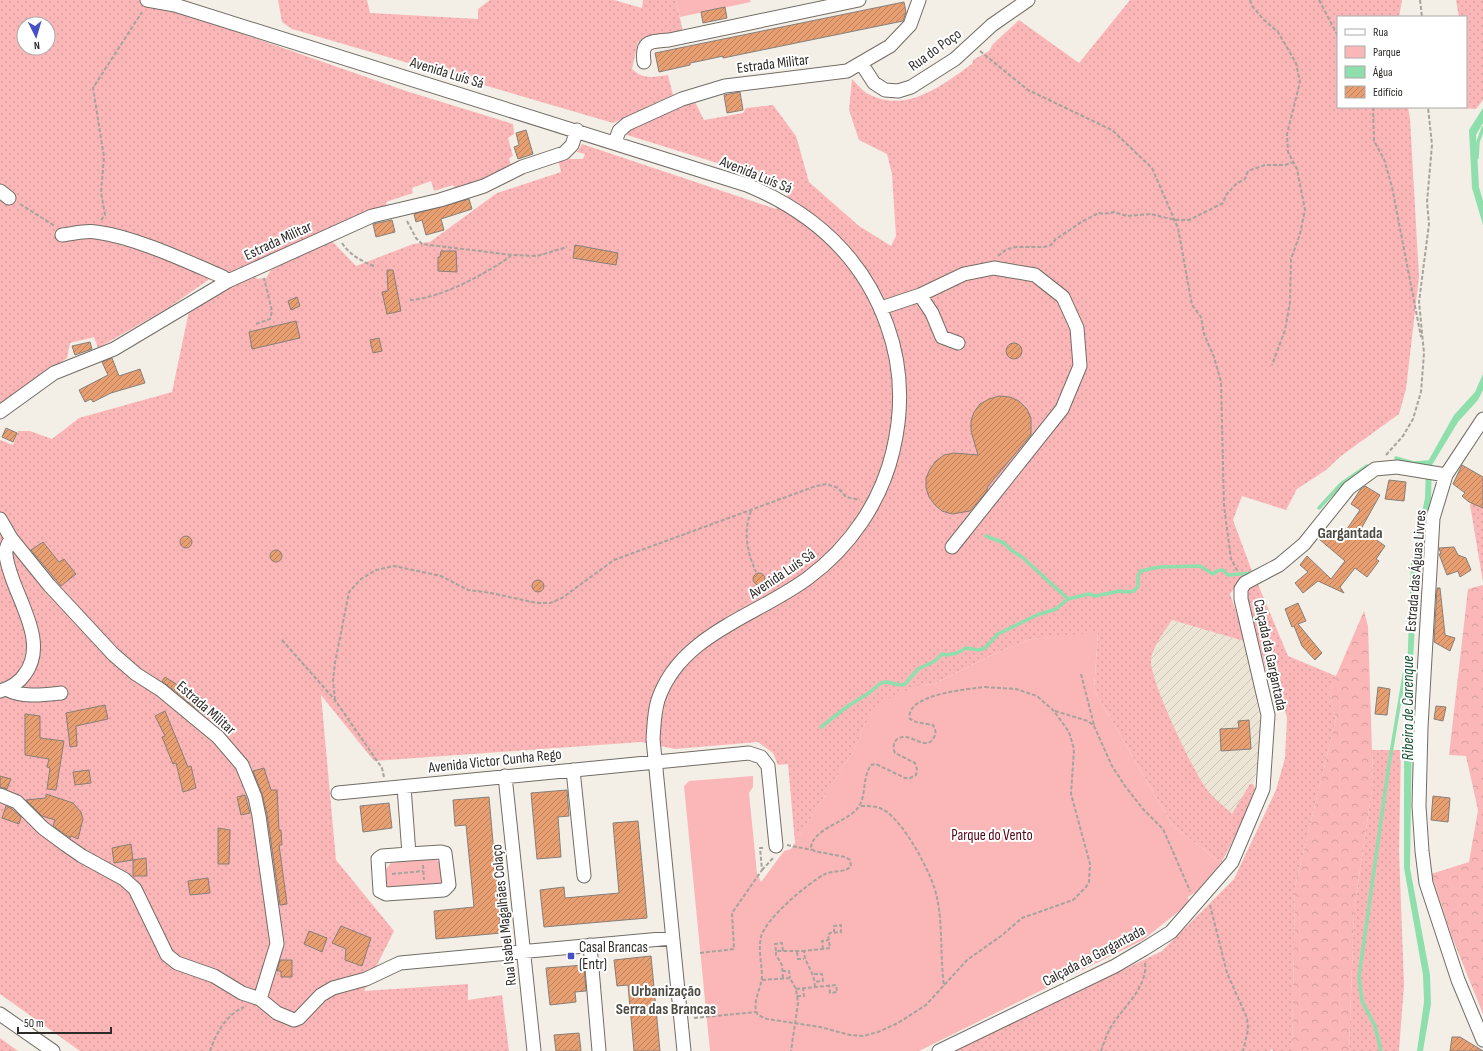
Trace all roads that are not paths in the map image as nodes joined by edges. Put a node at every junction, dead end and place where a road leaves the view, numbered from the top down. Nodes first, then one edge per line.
1 (148, 0) edge
2 (859, 0) edge
3 (919, 0) edge
4 (1028, 0) edge
5 (172, 3) edge
6 (644, 62) dead end
7 (861, 63) junction
8 (577, 130) junction
9 (615, 142) junction
10 (62, 235) road end
11 (228, 282) junction
12 (920, 295) junction
13 (881, 308) junction
14 (958, 343) dead end
15 (0, 412) edge
16 (1483, 419) edge
17 (1440, 473) junction
18 (0, 519) edge
19 (10, 538) junction
20 (952, 547) dead end
21 (3, 690) edge
22 (61, 693) dead end
23 (655, 762) junction
24 (573, 770) junction
25 (505, 776) junction
26 (404, 786) junction
27 (338, 793) dead end
28 (0, 795) edge
29 (776, 846) road end
30 (416, 854) junction
31 (584, 876) dead end
32 (672, 938) junction
33 (590, 945) junction
34 (524, 950) junction
35 (258, 999) junction
36 (0, 1014) edge
37 (1483, 1040) edge
38 (53, 1051) edge
39 (534, 1051) edge
40 (599, 1051) edge
41 (684, 1051) edge
42 (938, 1051) edge

1 - 5 street, Avenida Luís Sá
2 - 6 street
3 - 7 street, Estrada Militar
4 - 7 street, Rua do Poço
5 - 8 street, Avenida Luís Sá
7 - 9 street, Estrada Militar
8 - 9 street, Avenida Luís Sá
8 - 11 street, Estrada Militar
9 - 13 street, Avenida Luís Sá
10 - 11 street
11 - 15 street, Estrada Militar
12 - 13 street
12 - 14 street
12 - 20 street
13 - 23 street, Avenida Luís Sá
16 - 17 street, Estrada das Águas Livres
17 - 37 street, Estrada das Águas Livres
17 - 42 street, Calçada da Gargantada
18 - 19 street, Estrada Militar
19 - 21 street
19 - 35 street, Estrada Militar
21 - 22 street
23 - 24 street, Avenida Victor Cunha Rego
23 - 29 street, Avenida Victor Cunha Rego
23 - 32 street, Avenida Luís Sá
24 - 25 street, Avenida Victor Cunha Rego
24 - 31 street
25 - 26 street, Avenida Victor Cunha Rego
25 - 34 street, Rua Isabel Magalhães Colaço
26 - 27 street, Avenida Victor Cunha Rego
26 - 30 street
28 - 35 street
30 - 30 street
32 - 33 street
32 - 41 street, Avenida Luís Sá
33 - 34 street
33 - 40 street
34 - 35 street
34 - 39 street, Rua Isabel Magalhães Colaço
36 - 38 street

